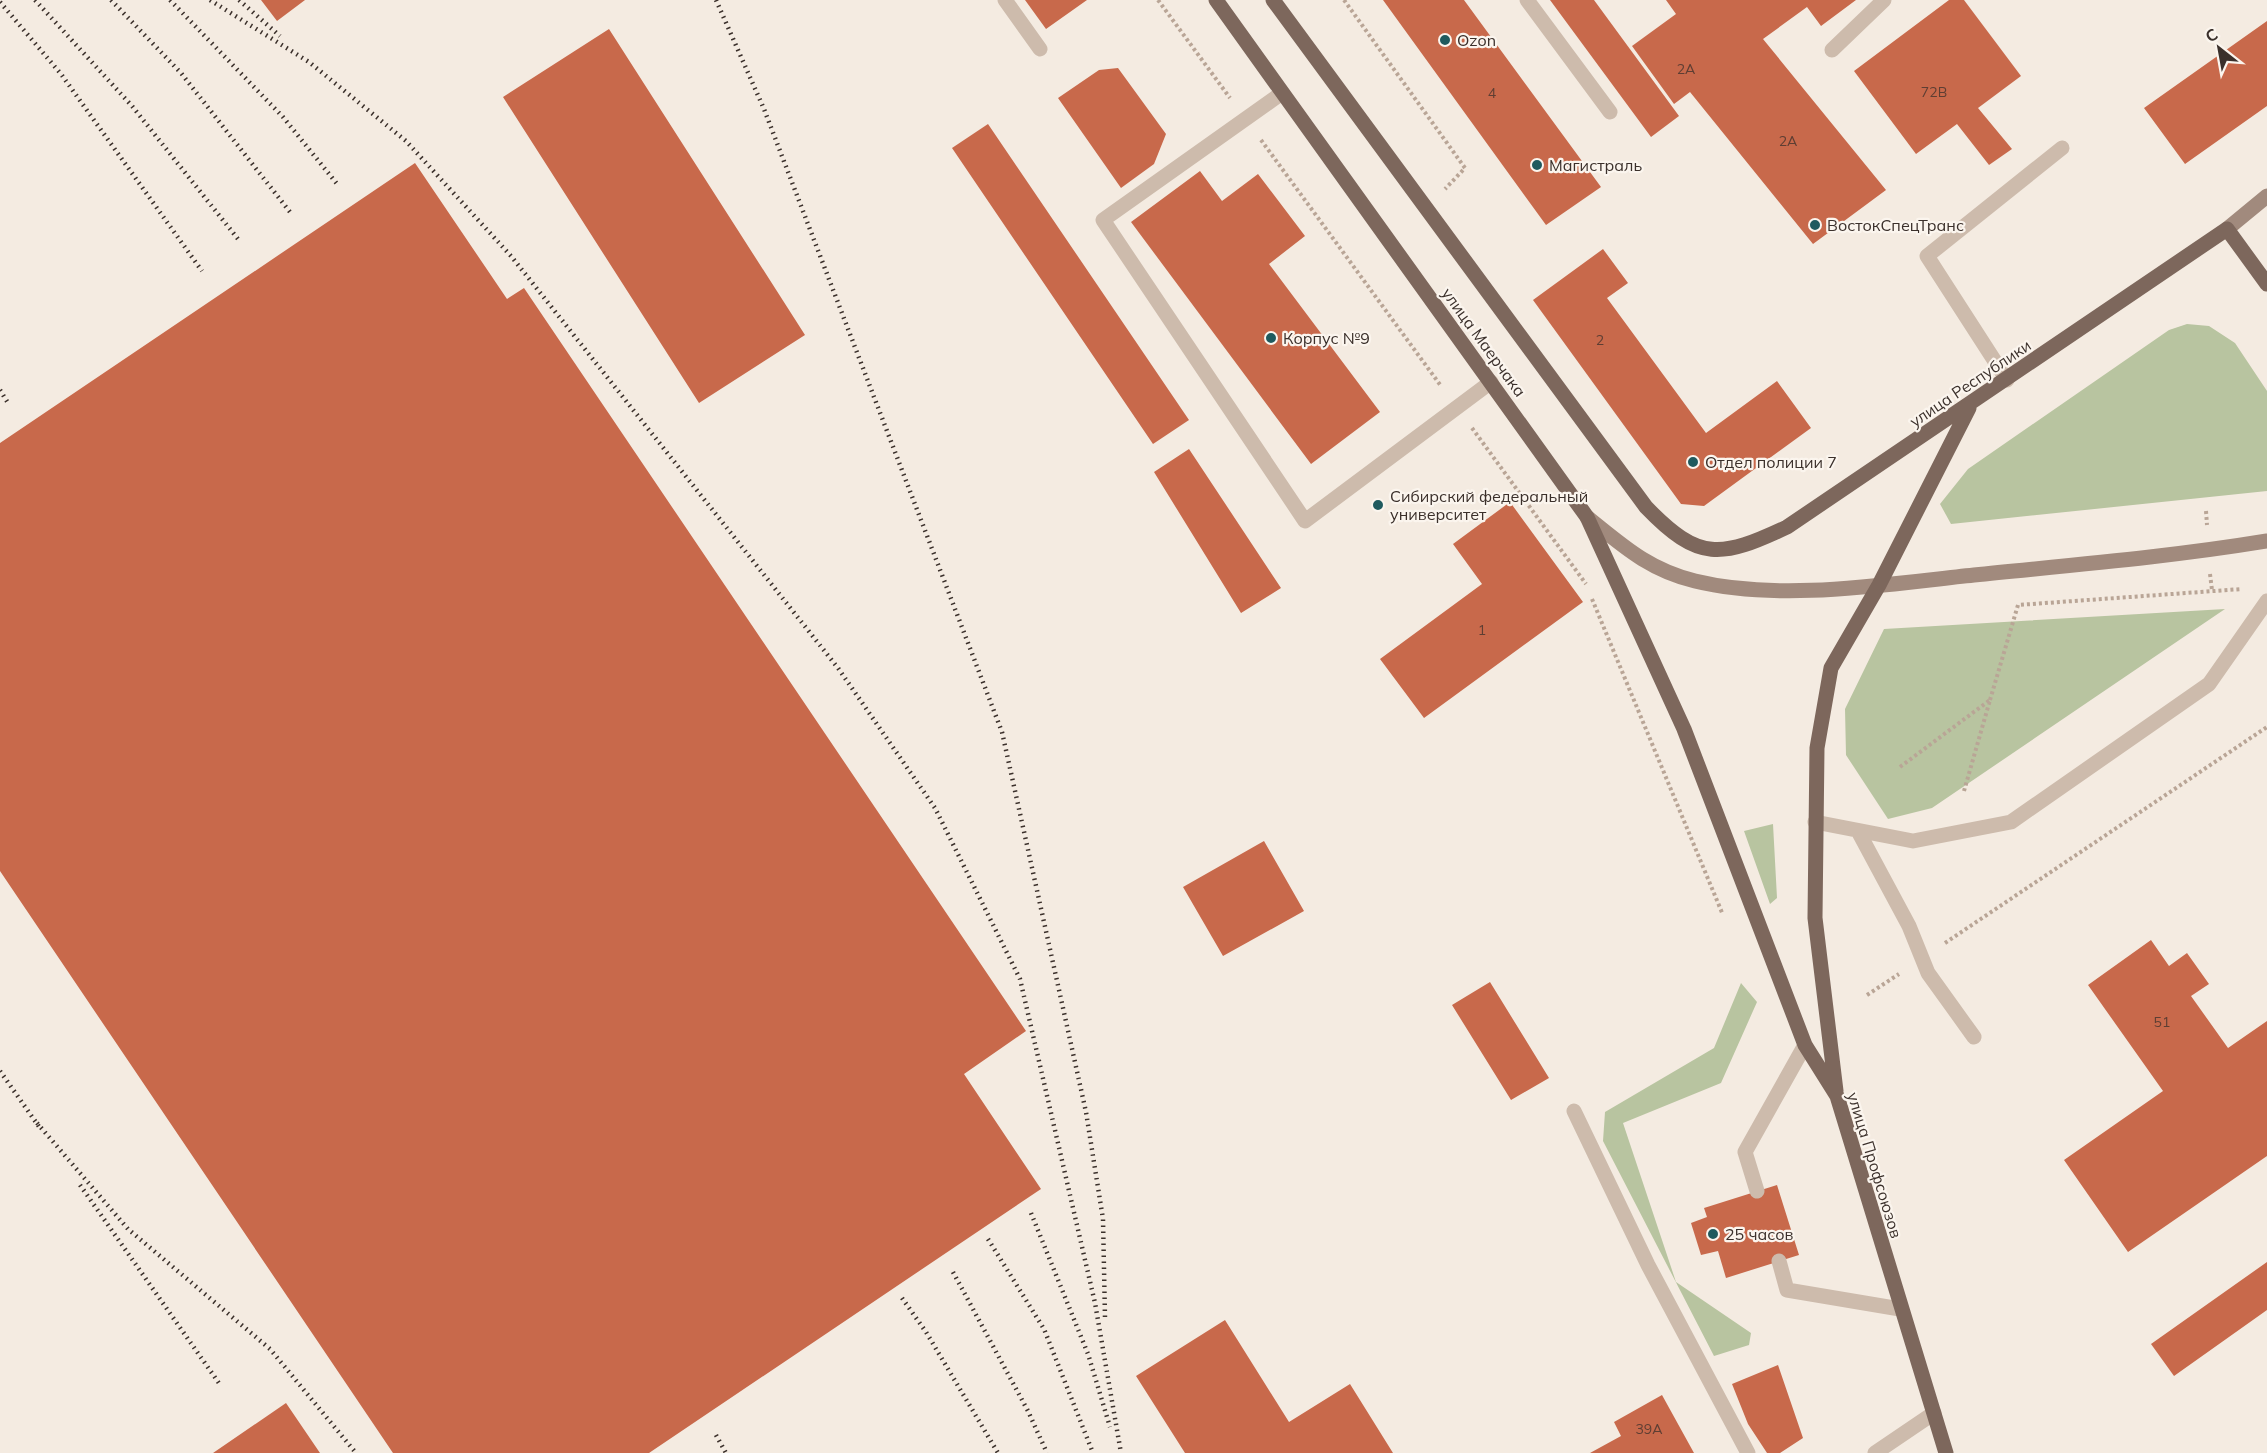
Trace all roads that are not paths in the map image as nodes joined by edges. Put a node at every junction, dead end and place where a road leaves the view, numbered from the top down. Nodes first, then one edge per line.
1 (1005, 0) edge
2 (1216, 0) edge
3 (1273, 0) edge
4 (1527, 0) edge
5 (1884, 0) edge
6 (1040, 50) dead end
7 (1832, 50) dead end
8 (1282, 93) junction
9 (1610, 112) dead end
10 (2062, 148) dead end
11 (2267, 196) edge
12 (2227, 229) junction
13 (2267, 284) edge
14 (2007, 380) junction
15 (1491, 382) junction
16 (1970, 405) junction
17 (1587, 517) junction
18 (1677, 536) joint
19 (2267, 541) edge
20 (1879, 585) junction
21 (2267, 601) edge
22 (1684, 729) joint
23 (1815, 822) junction
24 (1858, 831) junction
25 (1974, 1037) dead end
26 (1805, 1045) junction
27 (1837, 1096) junction
28 (1574, 1111) dead end
29 (1757, 1191) dead end
30 (1779, 1261) dead end
31 (1900, 1309) junction
32 (1934, 1413) junction
33 (1748, 1453) edge
34 (1875, 1453) edge
35 (1946, 1453) edge

1 - 6 lane
2 - 8 main road, улица Маерчака
3 - 18 main road, улица Маерчака
4 - 9 lane
5 - 7 lane
8 - 15 main road, улица Маерчака
8 - 15 lane
10 - 14 lane
11 - 12 main road, улица Республики
12 - 13 main road
12 - 14 main road, улица Республики
14 - 16 main road, улица Республики
15 - 17 main road, улица Маерчака
16 - 18 main road, улица Республики
16 - 20 main road
17 - 20 main road
17 - 22 main road, улица Маерчака
19 - 20 main road
20 - 23 main road
21 - 24 lane
22 - 26 main road, улица Профсоюзов
23 - 24 lane
23 - 27 main road
24 - 25 lane
26 - 27 main road, улица Профсоюзов
26 - 29 lane
27 - 31 main road, улица Профсоюзов
28 - 33 lane
30 - 31 lane
31 - 32 main road, улица Профсоюзов
32 - 34 lane
32 - 35 main road, улица Профсоюзов

